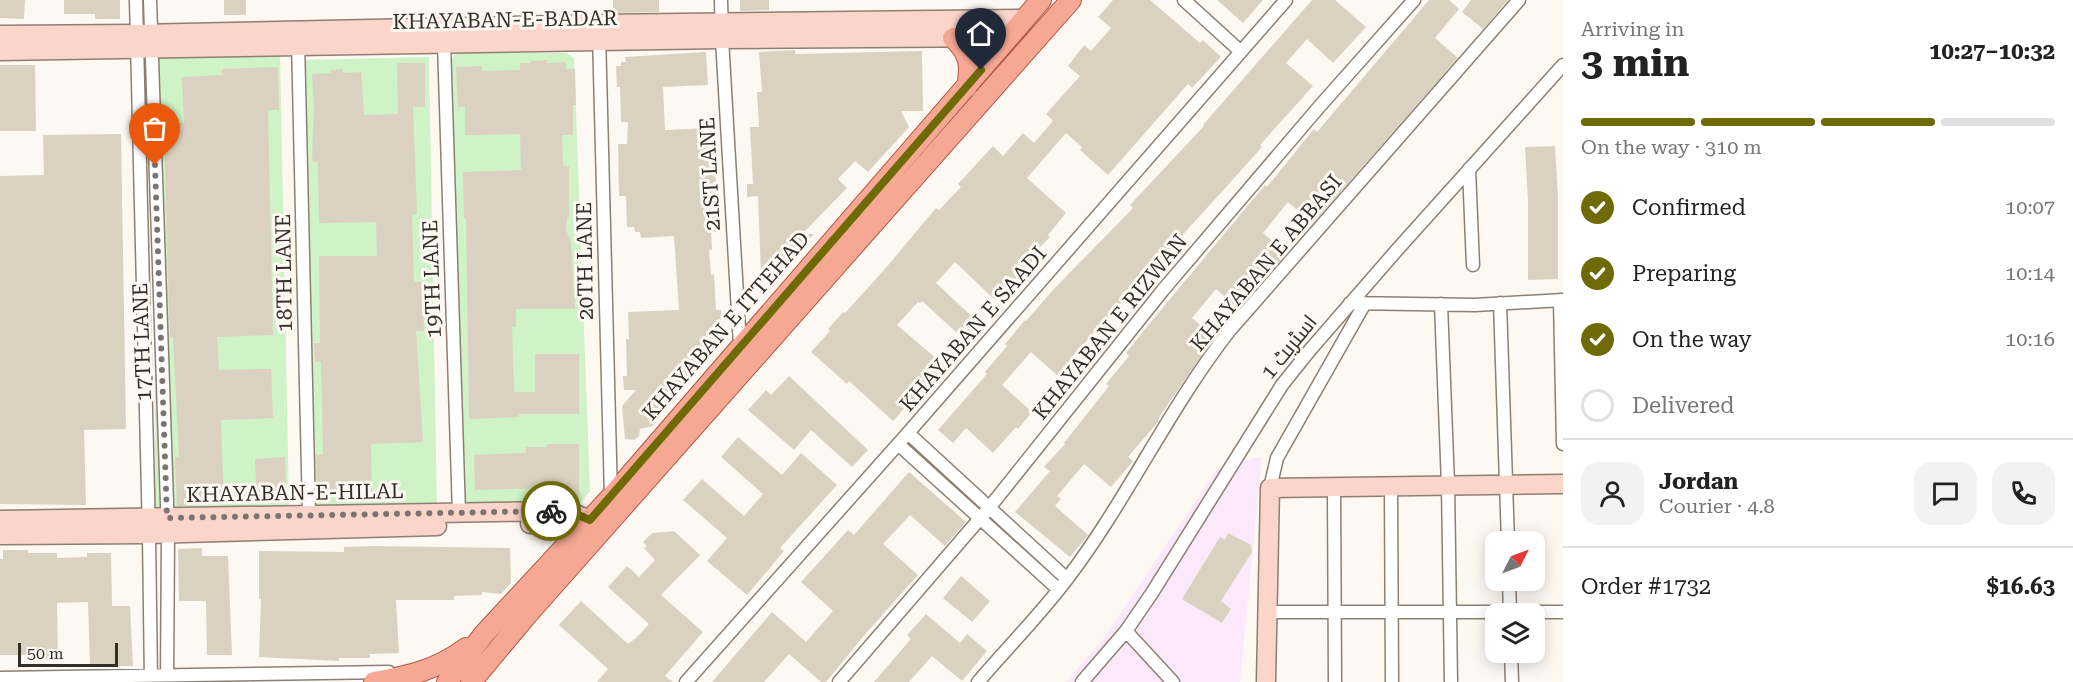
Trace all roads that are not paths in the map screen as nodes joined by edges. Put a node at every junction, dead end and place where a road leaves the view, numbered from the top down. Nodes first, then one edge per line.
1 (135, 0) edge
2 (150, 0) edge
3 (721, 0) edge
4 (1041, 0) edge
5 (1071, 0) edge
6 (1184, 0) edge
7 (1286, 0) edge
8 (1414, 0) edge
9 (1519, 0) edge
10 (1024, 20) junction
11 (722, 31) junction
12 (599, 33) junction
13 (0, 35) edge
14 (1010, 37) junction
15 (953, 38) junction
16 (298, 39) junction
17 (144, 41) junction
18 (444, 43) junction
19 (0, 51) edge
20 (1240, 51) junction
21 (1563, 65) edge
22 (1563, 75) edge
23 (967, 87) junction
24 (1469, 169) junction
25 (1473, 265) dead end
26 (1562, 300) edge
27 (1350, 303) junction
28 (1365, 303) junction
29 (1500, 303) junction
30 (1441, 304) junction
31 (740, 346) junction
32 (908, 433) junction
33 (898, 444) junction
34 (1563, 444) edge
35 (1563, 484) edge
36 (1448, 485) junction
37 (1506, 485) junction
38 (1391, 486) junction
39 (1334, 487) junction
40 (1270, 488) junction
41 (611, 497) junction
42 (989, 508) junction
43 (309, 514) junction
44 (459, 514) junction
45 (980, 519) junction
46 (0, 520) edge
47 (158, 526) junction
48 (583, 527) junction
49 (1508, 531) edge
50 (0, 535) edge
51 (1067, 579) junction
52 (1058, 589) junction
53 (1267, 612) junction
54 (1335, 612) junction
55 (1392, 612) junction
56 (1450, 612) junction
57 (1545, 612) edge
58 (1563, 612) edge
59 (1485, 613) edge
60 (1126, 631) junction
61 (484, 634) junction
62 (1511, 663) edge
63 (424, 671) junction
64 (0, 678) edge
65 (150, 679) edge
66 (167, 679) edge
67 (374, 682) edge
68 (447, 682) edge
69 (471, 682) edge
70 (686, 682) edge
71 (839, 682) edge
72 (978, 682) edge
73 (1082, 682) edge
74 (1173, 682) edge
75 (1266, 682) edge
76 (1335, 682) edge
77 (1392, 682) edge
78 (1451, 682) edge
79 (1512, 682) edge

1 - 17 street, 17TH LANE
2 - 17 street, 17TH LANE
3 - 11 street, 21ST LANE
4 - 10 main road, KHAYABAN E ITTEHAD
5 - 69 main road, KHAYABAN E ITTEHAD
6 - 20 street
7 - 20 street, KHAYABAN E SAADI
8 - 42 street, KHAYABAN E RIZWAN
9 - 51 street, KHAYABAN E ABBASI
10 - 11 main road, KHAYABAN-E-BADAR
10 - 14 main road, KHAYABAN E ITTEHAD
11 - 12 main road, KHAYABAN-E-BADAR
11 - 15 main road, KHAYABAN-E-BADAR
11 - 31 street, 21ST LANE
12 - 16 main road, KHAYABAN-E-BADAR
12 - 18 main road, KHAYABAN-E-BADAR
12 - 41 street, 20TH LANE
13 - 17 main road, KHAYABAN-E-BADAR
14 - 15 main road, KHAYABAN-E-BADAR
14 - 23 main road, KHAYABAN E ITTEHAD
15 - 23 main road
16 - 17 main road, KHAYABAN-E-BADAR
16 - 18 main road, KHAYABAN-E-BADAR
16 - 43 street, 18TH LANE
17 - 19 main road, KHAYABAN-E-BADAR
17 - 47 street, 17TH LANE
17 - 47 street, 17TH LANE
18 - 44 street, 19TH LANE
20 - 32 street, KHAYABAN E SAADI
21 - 22 street
21 - 24 street, اسٹریٹ 1
23 - 31 main road, KHAYABAN E ITTEHAD
24 - 25 street
24 - 27 street, اسٹریٹ 1
26 - 29 street
26 - 34 street
27 - 28 street
27 - 60 street, اسٹریٹ 1
28 - 30 street
28 - 40 street
29 - 30 street
29 - 37 street
30 - 36 street
31 - 41 main road, KHAYABAN E ITTEHAD
32 - 33 street, KHAYABAN E SAADI
32 - 42 street
33 - 45 street
33 - 70 street, KHAYABAN E SAADI
35 - 37 main road
36 - 37 main road
36 - 38 main road
36 - 56 street
37 - 49 street
38 - 39 main road
38 - 55 street
39 - 40 main road
39 - 54 street
40 - 53 main road
41 - 48 main road, KHAYABAN E ITTEHAD
42 - 45 street, KHAYABAN E RIZWAN
42 - 51 street
43 - 44 main road, KHAYABAN-E-HILAL
43 - 47 main road, KHAYABAN-E-HILAL
44 - 48 main road, KHAYABAN-E-HILAL
45 - 52 street
45 - 71 street, KHAYABAN E RIZWAN
46 - 47 main road, KHAYABAN-E-HILAL
47 - 48 main road
47 - 50 main road
47 - 65 street, 17TH LANE
47 - 66 street, 17TH LANE
48 - 61 main road, KHAYABAN E ITTEHAD
51 - 52 street, KHAYABAN E ABBASI
52 - 72 street, KHAYABAN E ABBASI
53 - 54 street
53 - 75 main road
54 - 55 street
54 - 76 street
55 - 56 street
55 - 77 street
56 - 59 street
56 - 78 street
57 - 58 street
60 - 73 street, اسٹریٹ 1
60 - 74 street
61 - 63 main road
61 - 68 main road, KHAYABAN E ITTEHAD
62 - 79 street
63 - 66 street
63 - 67 main road
64 - 65 street
65 - 66 street

